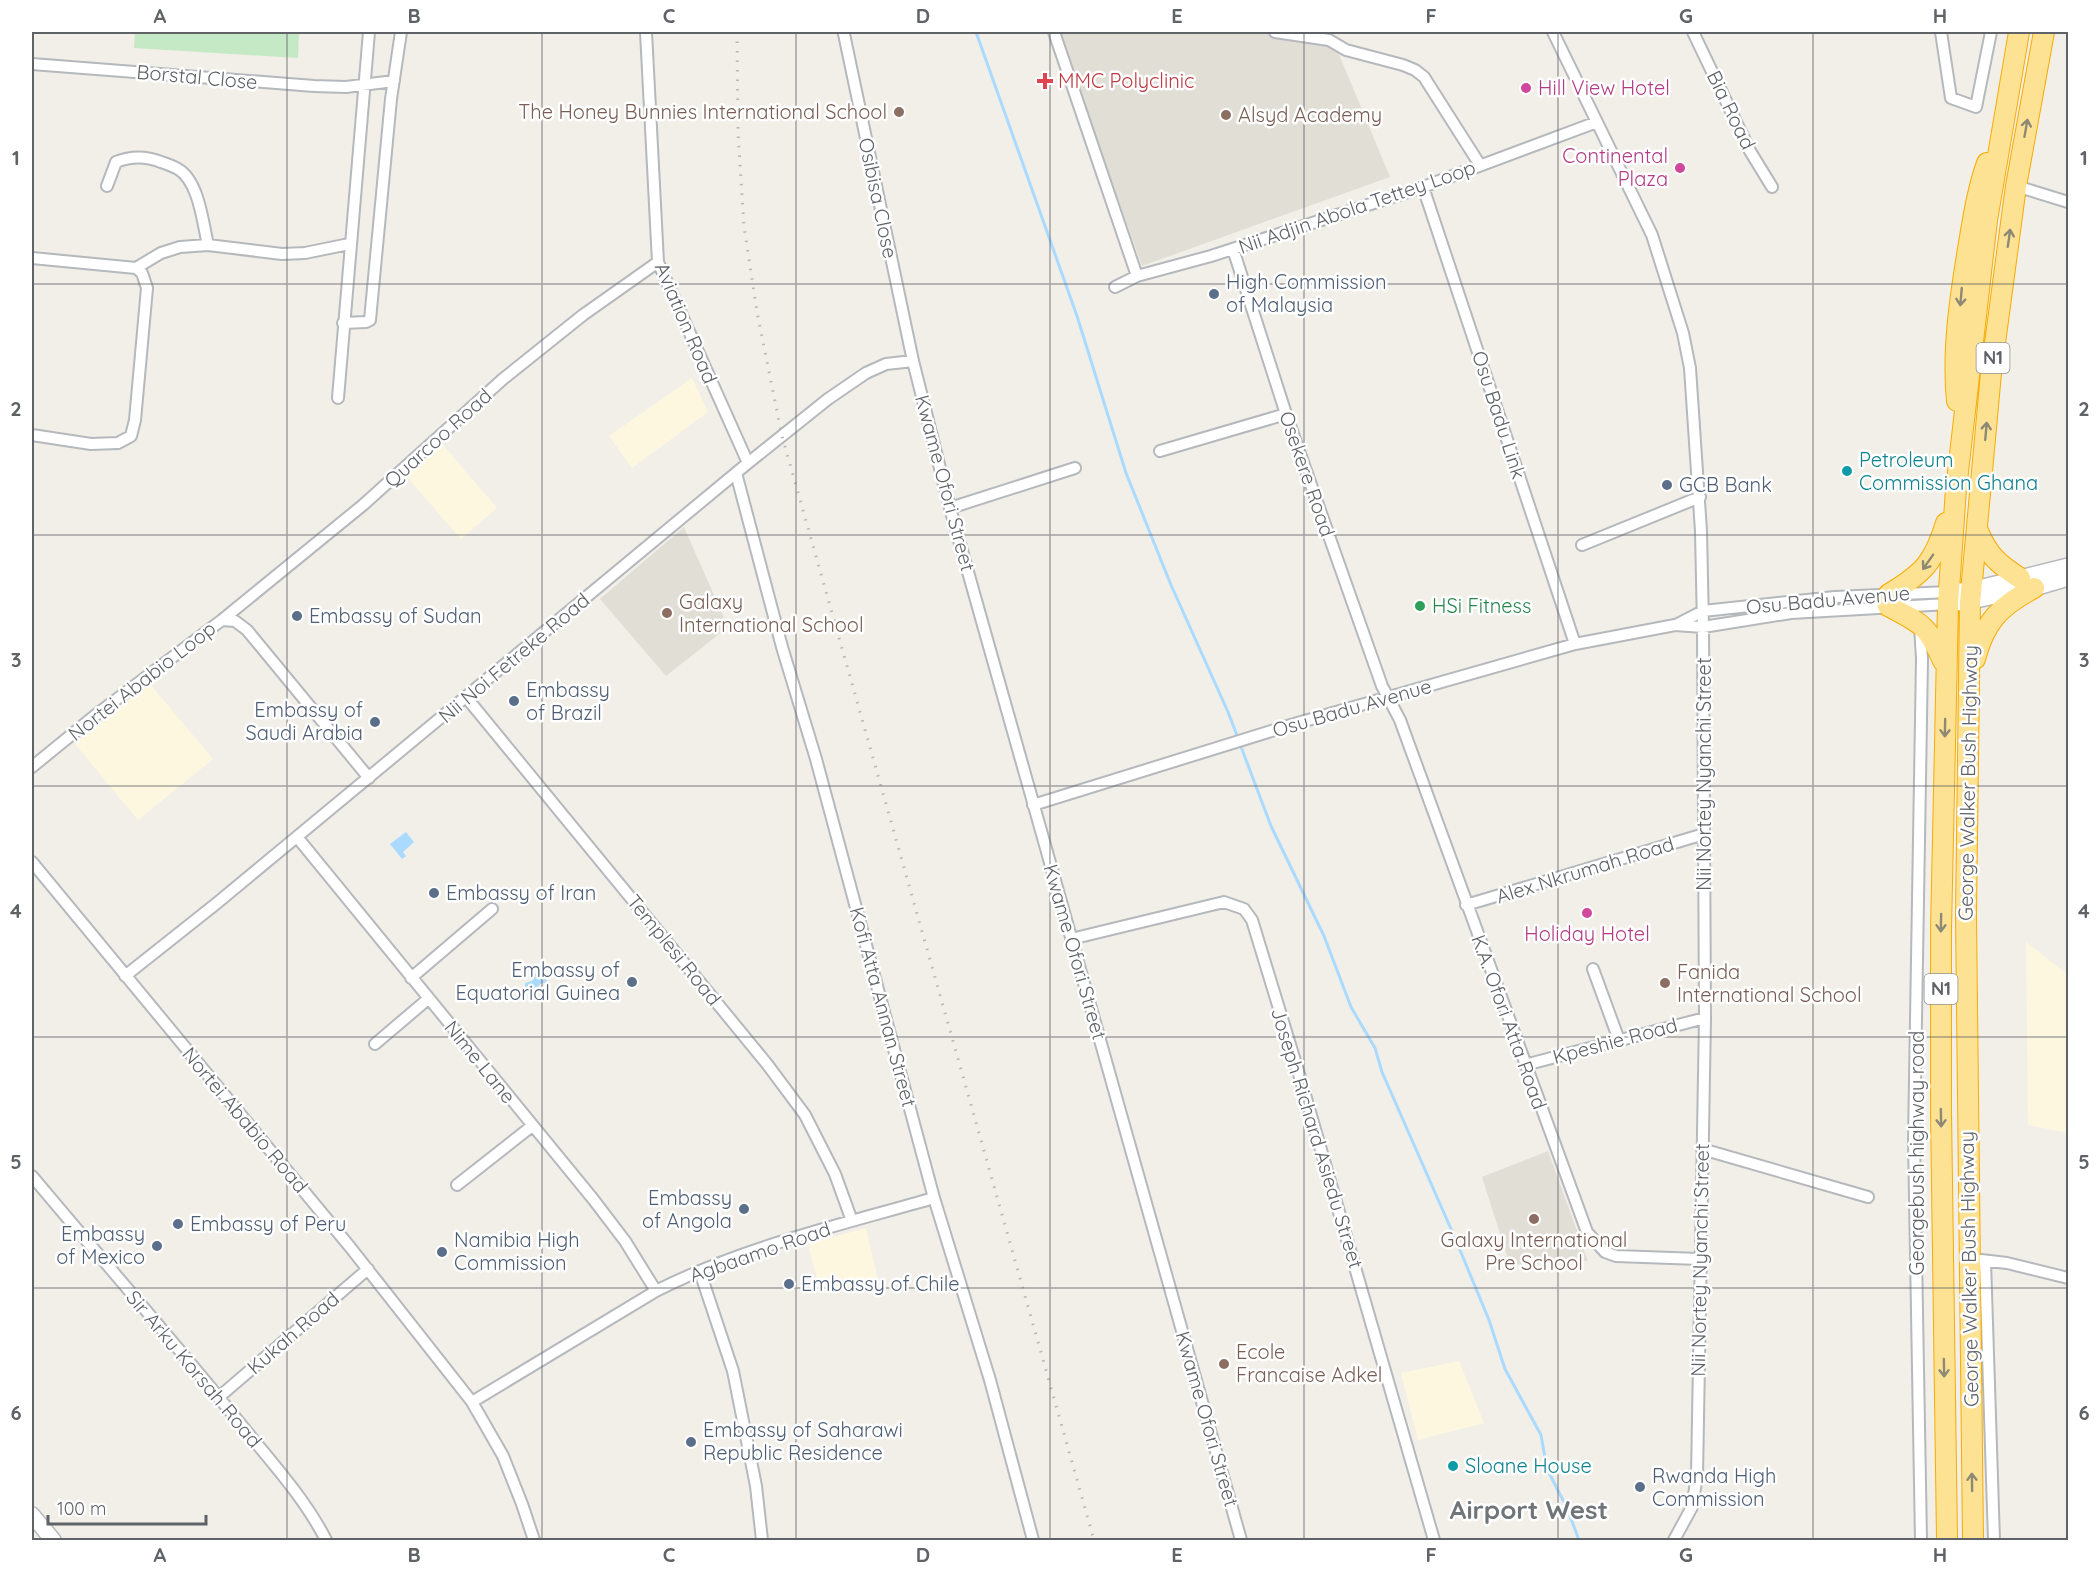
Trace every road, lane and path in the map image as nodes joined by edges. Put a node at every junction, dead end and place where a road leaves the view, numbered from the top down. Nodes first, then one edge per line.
1 (369, 32) edge
2 (401, 32) edge
3 (646, 32) edge
4 (1054, 32) edge
5 (1275, 32) edge
6 (1553, 32) edge
7 (1693, 32) edge
8 (1941, 32) edge
9 (1991, 32) edge
10 (2019, 32) edge
11 (2043, 32) edge
12 (844, 34) dead end
13 (32, 64) edge
14 (394, 81) junction
15 (363, 85) junction
16 (1597, 122) junction
17 (1480, 165) junction
18 (106, 186) dead end
19 (2016, 186) junction
20 (1423, 187) junction
21 (1772, 187) dead end
22 (2068, 202) edge
23 (349, 244) junction
24 (208, 245) junction
25 (1233, 249) junction
26 (32, 258) edge
27 (657, 262) junction
28 (136, 268) junction
29 (1137, 276) junction
30 (1115, 287) dead end
31 (343, 323) junction
32 (913, 361) junction
33 (338, 398) dead end
34 (1286, 414) junction
35 (32, 435) edge
36 (1160, 451) dead end
37 (748, 463) junction
38 (1075, 468) dead end
39 (736, 473) junction
40 (1956, 489) junction
41 (1700, 497) junction
42 (950, 508) junction
43 (1978, 531) junction
44 (1582, 545) dead end
45 (2068, 566) edge
46 (2068, 578) edge
47 (2027, 583) junction
48 (1971, 596) junction
49 (1948, 598) junction
50 (1888, 600) junction
51 (1703, 611) junction
52 (222, 620) junction
53 (1919, 622) junction
54 (1675, 625) junction
55 (1703, 627) junction
56 (1575, 644) junction
57 (1946, 669) junction
58 (1968, 687) junction
59 (466, 697) junction
60 (1388, 697) junction
61 (32, 767) edge
62 (369, 777) junction
63 (1033, 805) junction
64 (1704, 834) junction
65 (297, 837) junction
66 (32, 862) edge
67 (1466, 905) junction
68 (492, 909) dead end
69 (1071, 939) junction
70 (1593, 969) dead end
71 (125, 976) junction
72 (411, 978) junction
73 (428, 999) junction
74 (1705, 1018) junction
75 (1619, 1040) junction
76 (375, 1044) dead end
77 (1525, 1065) junction
78 (532, 1126) junction
79 (1702, 1149) junction
80 (32, 1176) edge
81 (457, 1185) dead end
82 (1868, 1197) dead end
83 (934, 1198) junction
84 (852, 1221) junction
85 (1700, 1259) junction
86 (1977, 1260) junction
87 (368, 1269) junction
88 (700, 1272) junction
89 (2068, 1278) edge
90 (656, 1291) junction
91 (219, 1397) junction
92 (472, 1402) junction
93 (32, 1515) edge
94 (52, 1540) edge
95 (326, 1540) edge
96 (534, 1540) edge
97 (762, 1540) edge
98 (1033, 1540) edge
99 (1241, 1540) edge
100 (1434, 1540) edge
101 (1674, 1540) edge
102 (1921, 1540) edge
103 (1947, 1540) edge
104 (1973, 1540) edge
105 (1994, 1540) edge

1 - 15 street
2 - 14 street
3 - 27 street, Aviation Road
4 - 29 street
5 - 17 street
6 - 16 street, Nii Nortey Nyanchi Street
7 - 21 street, Bia Road
8 - 9 street
10 -> 40 highway, George Walker Bush Highway / N1
19 -> 11 highway, George Walker Bush Highway / N1
12 - 32 street, Osibisa Close
13 - 15 street, Borstal Close
14 - 15 street, Borstal Close
14 - 31 street
15 - 23 street
16 - 17 street, Nii Adjin Abola Tettey Loop
16 - 41 street, Nii Nortey Nyanchi Street
17 - 20 street, Nii Adjin Abola Tettey Loop
18 - 24 street
19 - 22 street
43 -> 19 highway, George Walker Bush Highway / N1
20 - 25 street, Nii Adjin Abola Tettey Loop
20 - 56 street, Osu Badu Link
23 - 24 street
23 - 31 street
24 - 28 street
25 - 29 street, Nii Adjin Abola Tettey Loop
25 - 34 street, Osekere Road
26 - 28 street
27 - 37 street, Aviation Road
27 - 52 street, Quarcoo Road
28 - 35 street
29 - 30 street, Nii Adjin Abola Tettey Loop
31 - 33 street
32 - 37 street, Nii Noi Fetreke Road
32 - 42 street, Kwame Ofori Street
34 - 36 street
34 - 60 street, Osekere Road
37 - 39 street, Nii Noi Fetreke Road
38 - 42 street
39 - 59 street, Nii Noi Fetreke Road
39 - 83 street, Kofi Atta Annan Street
40 - 49 highway, George Walker Bush Highway / N1
40 -> 50 highway
41 - 44 street
41 - 51 street, Nii Nortey Nyanchi Street
42 - 63 street, Kwame Ofori Street
43 - 47 highway
43 - 48 highway, George Walker Bush Highway / N1
45 - 47 main road
46 - 47 main road
47 - 48 main road
47 - 58 highway
48 - 49 main road
48 - 58 highway, George Walker Bush Highway / N1
49 - 50 street, Osu Badu Avenue
49 - 57 highway, George Walker Bush Highway / N1
50 - 51 street, Osu Badu Avenue
50 - 53 highway
50 - 55 street, Osu Badu Avenue
51 - 54 street, Osu Badu Avenue
51 - 55 street, Nii Nortey Nyanchi Street
52 - 61 street, Nortei Ababio Loop
52 - 62 street, Nortei Ababio Loop
53 - 57 highway
53 - 102 street, Georgebush highway road
54 - 55 street, Osu Badu Avenue
54 - 56 street, Osu Badu Avenue
55 - 64 street, Nii Nortey Nyanchi Street
56 - 60 street, Osu Badu Avenue
57 -> 103 highway, George Walker Bush Highway / N1
58 - 86 highway, George Walker Bush Highway / N1
59 - 62 street, Nii Noi Fetreke Road
59 - 84 street, Templesi Road
60 - 63 street, Osu Badu Avenue
60 - 67 street, K.A. Ofori Atta Road
62 - 65 street, Nii Noi Fetreke Road
63 - 69 street, Kwame Ofori Street
64 - 67 street, Alex Nkrumah Road
64 - 74 street, Nii Nortey Nyanchi Street
65 - 71 street, Nii Noi Fetreke Road
65 - 72 street, Nime Lane
66 - 71 street, Nortei Ababio Road
67 - 77 street, K.A. Ofori Atta Road
68 - 72 street
69 - 99 street, Kwame Ofori Street
69 - 100 street, Joseph Richard Asiedu Street
70 - 75 street
71 - 87 street, Nortei Ababio Road
72 - 73 street, Nime Lane
73 - 76 street
73 - 78 street, Nime Lane
74 - 75 street, Kpeshie Road
74 - 79 street, Nii Nortey Nyanchi Street
75 - 77 street, Kpeshie Road
77 - 85 street, K.A. Ofori Atta Road
78 - 81 street
78 - 90 street, Nime Lane
79 - 82 street
79 - 85 street, Nii Nortey Nyanchi Street
80 - 91 street, Sir Arku Korsah Road
83 - 84 street, Agbaamo Road
83 - 98 street, Kofi Atta Annan Street
84 - 88 street, Agbaamo Road
85 - 101 street, Nii Nortey Nyanchi Street
86 - 89 street
104 -> 86 highway, George Walker Bush Highway
86 - 105 street
87 - 91 street, Kukah Road
87 - 92 street, Nortei Ababio Road
88 - 90 street, Agbaamo Road
88 - 97 street
90 - 92 street, Agbaamo Road
91 - 95 street, Sir Arku Korsah Road
92 - 96 street, Nortei Ababio Road
93 - 94 main road

